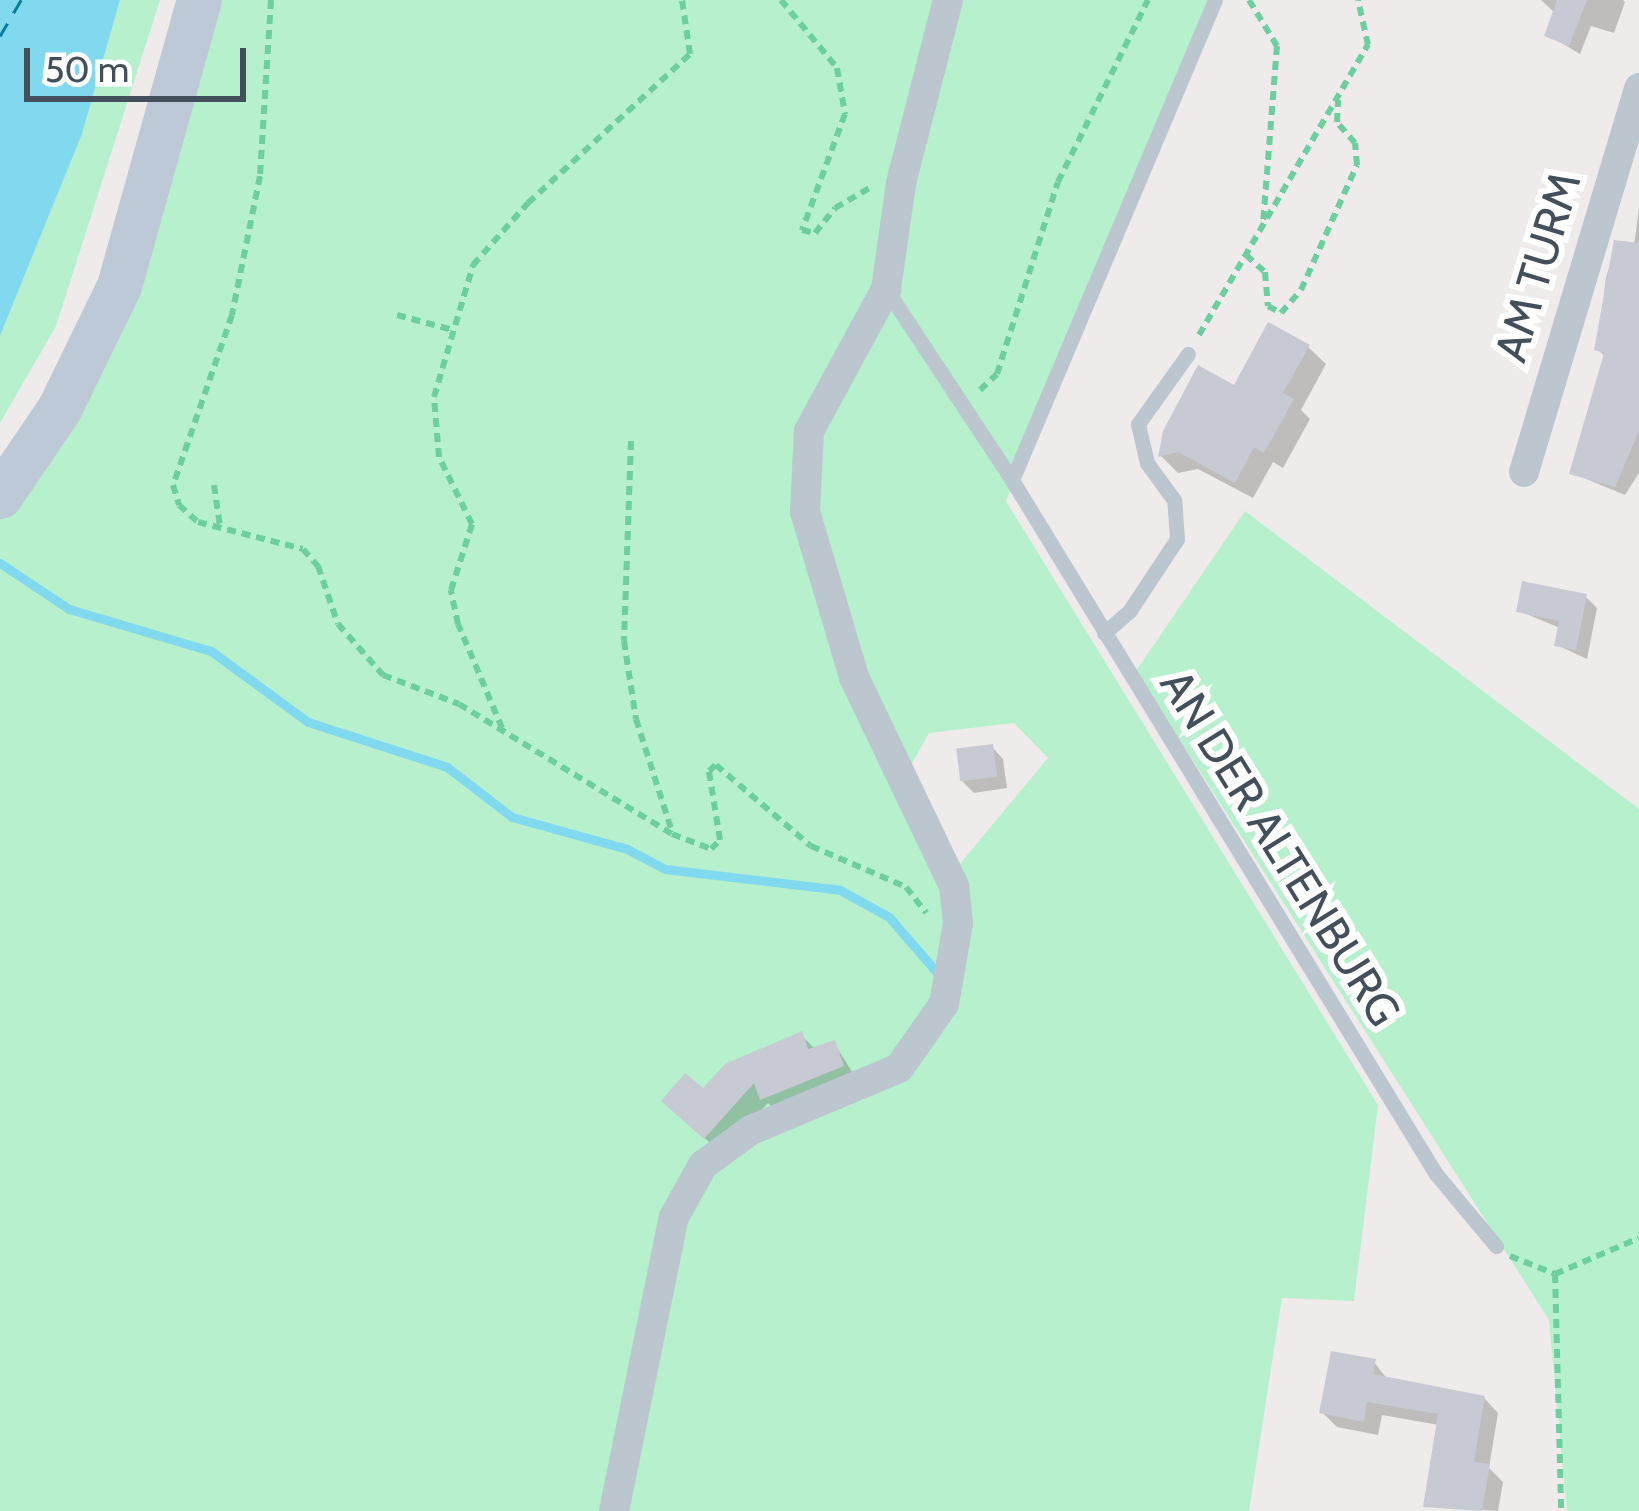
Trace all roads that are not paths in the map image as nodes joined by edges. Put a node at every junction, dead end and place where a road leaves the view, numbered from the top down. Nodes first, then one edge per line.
1 (199, 0) edge
2 (948, 0) edge
3 (1215, 0) edge
4 (1639, 88) edge
5 (886, 289) junction
6 (1188, 354) road end
7 (1524, 472) dead end
8 (1012, 480) junction
9 (0, 496) edge
10 (1104, 633) junction
11 (1496, 1246) road end
12 (614, 1511) edge

1 - 9 main road
2 - 5 street
3 - 8 lane
4 - 7 street, AM TURM
5 - 8 lane, AN DER ALTENBURG
5 - 12 street
6 - 10 lane
8 - 10 lane, AN DER ALTENBURG
10 - 11 lane, AN DER ALTENBURG

